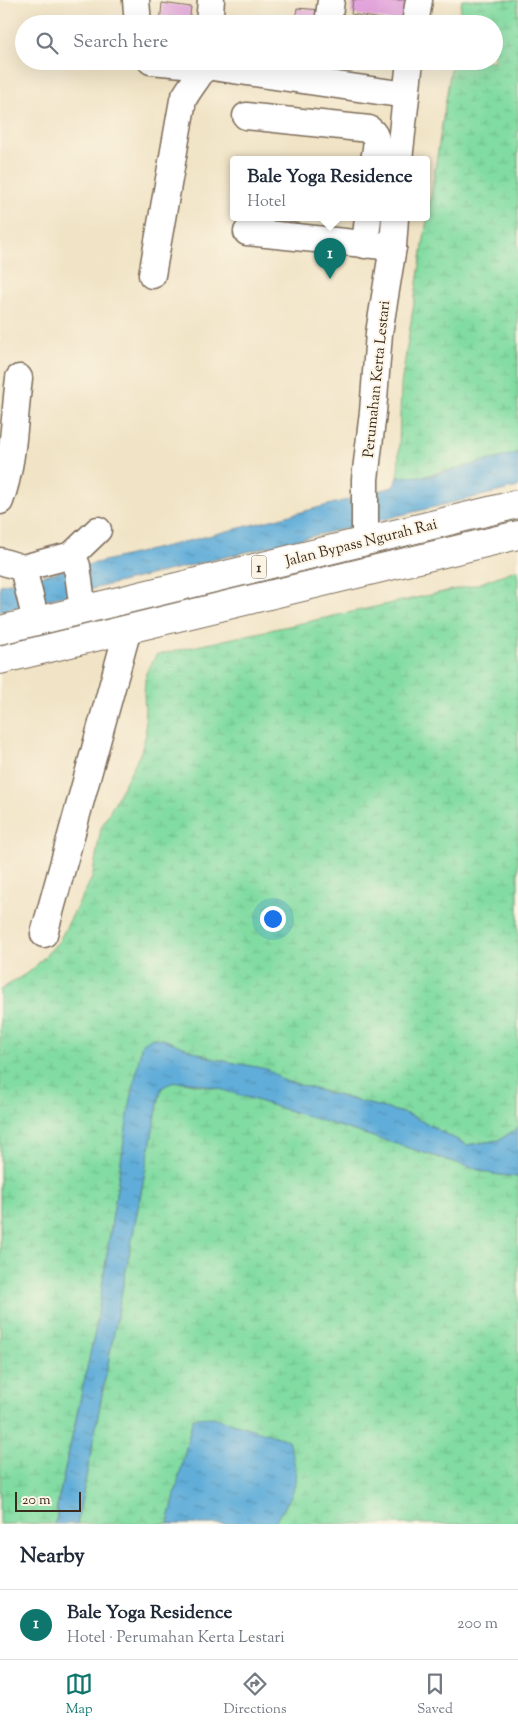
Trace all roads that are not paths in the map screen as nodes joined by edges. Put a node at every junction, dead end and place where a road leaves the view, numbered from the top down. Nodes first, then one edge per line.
1 (136, 0) edge
2 (211, 0) edge
3 (331, 0) edge
4 (419, 0) edge
5 (137, 15) edge
6 (210, 15) edge
7 (329, 15) edge
8 (416, 15) edge
9 (202, 70) edge
10 (292, 70) edge
11 (409, 70) edge
12 (321, 72) edge
13 (406, 95) junction
14 (246, 116) dead end
15 (400, 148) edge
16 (374, 156) edge
17 (368, 221) edge
18 (395, 221) edge
19 (246, 232) dead end
20 (365, 245) junction
21 (393, 246) junction
22 (152, 275) dead end
23 (19, 378) dead end
24 (0, 500) edge
25 (518, 504) edge
26 (98, 530) dead end
27 (365, 533) junction
28 (518, 535) edge
29 (75, 560) junction
30 (16, 569) edge
31 (82, 605) junction
32 (33, 614) junction
33 (128, 629) junction
34 (0, 630) edge
35 (0, 660) edge
36 (44, 934) dead end

1 - 5 street
2 - 6 street
3 - 7 street
4 - 8 street
9 - 22 street
10 - 12 street
11 - 13 street
12 - 13 street
13 - 15 street
14 - 16 street
17 - 20 street
18 - 21 street, Perumahan Kerta Lestari
19 - 20 street
20 - 21 street
21 - 27 street, Perumahan Kerta Lestari
23 - 24 street
25 - 27 highway, Jalan Bypass Ngurah Rai / 1
26 - 29 street
27 - 31 highway, Jalan Bypass Ngurah Rai / 1
28 - 33 highway, Jalan Bypass Ngurah Rai / 1
29 - 30 street
29 - 31 street
30 - 32 street
31 - 32 highway, Jalan Bypass Ngurah Rai / 1
32 - 34 highway, Jalan Bypass Ngurah Rai / 1
33 - 35 highway, Jalan Bypass Ngurah Rai / 1
33 - 36 street

